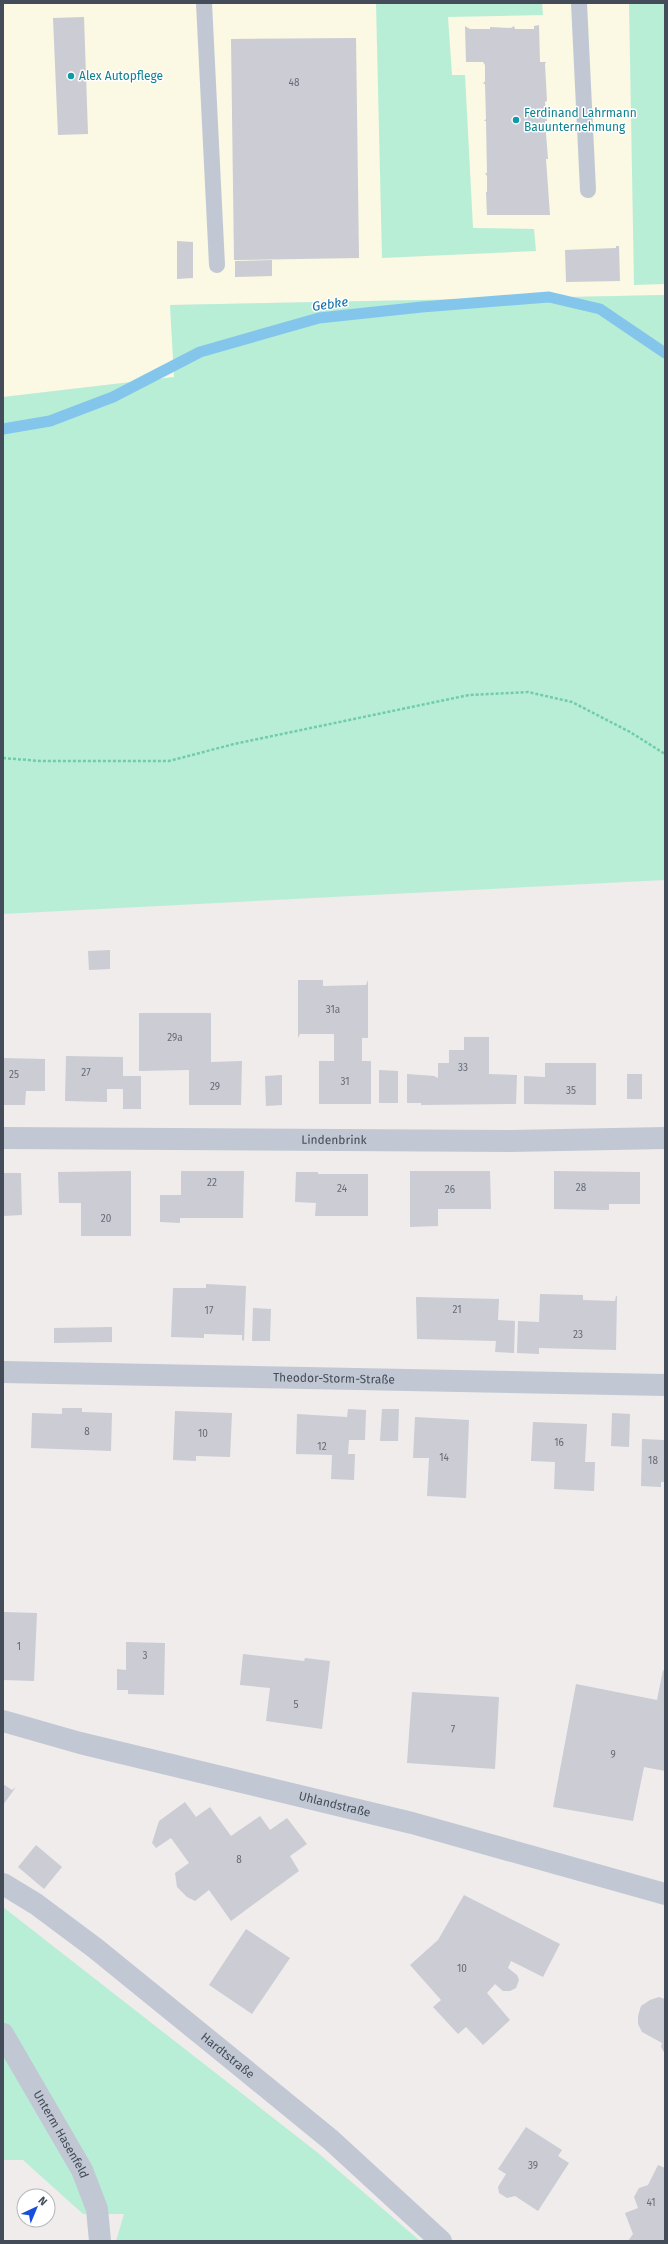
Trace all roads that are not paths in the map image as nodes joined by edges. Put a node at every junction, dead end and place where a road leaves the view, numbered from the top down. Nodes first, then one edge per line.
1 (204, 3) edge
2 (579, 3) edge
3 (588, 190) dead end
4 (217, 265) dead end
5 (3, 1138) edge
6 (665, 1138) edge
7 (3, 1372) edge
8 (665, 1385) edge
9 (3, 1721) edge
10 (3, 1884) edge
11 (665, 1894) edge
12 (3, 2034) edge
13 (100, 2241) edge
14 (441, 2241) edge

1 - 4 lane
2 - 3 lane
5 - 6 street, Lindenbrink
7 - 8 street, Theodor-Storm-Straße
9 - 11 street, Uhlandstraße
10 - 14 street, Hardtstraße
12 - 13 street, Unterm Hasenfeld

